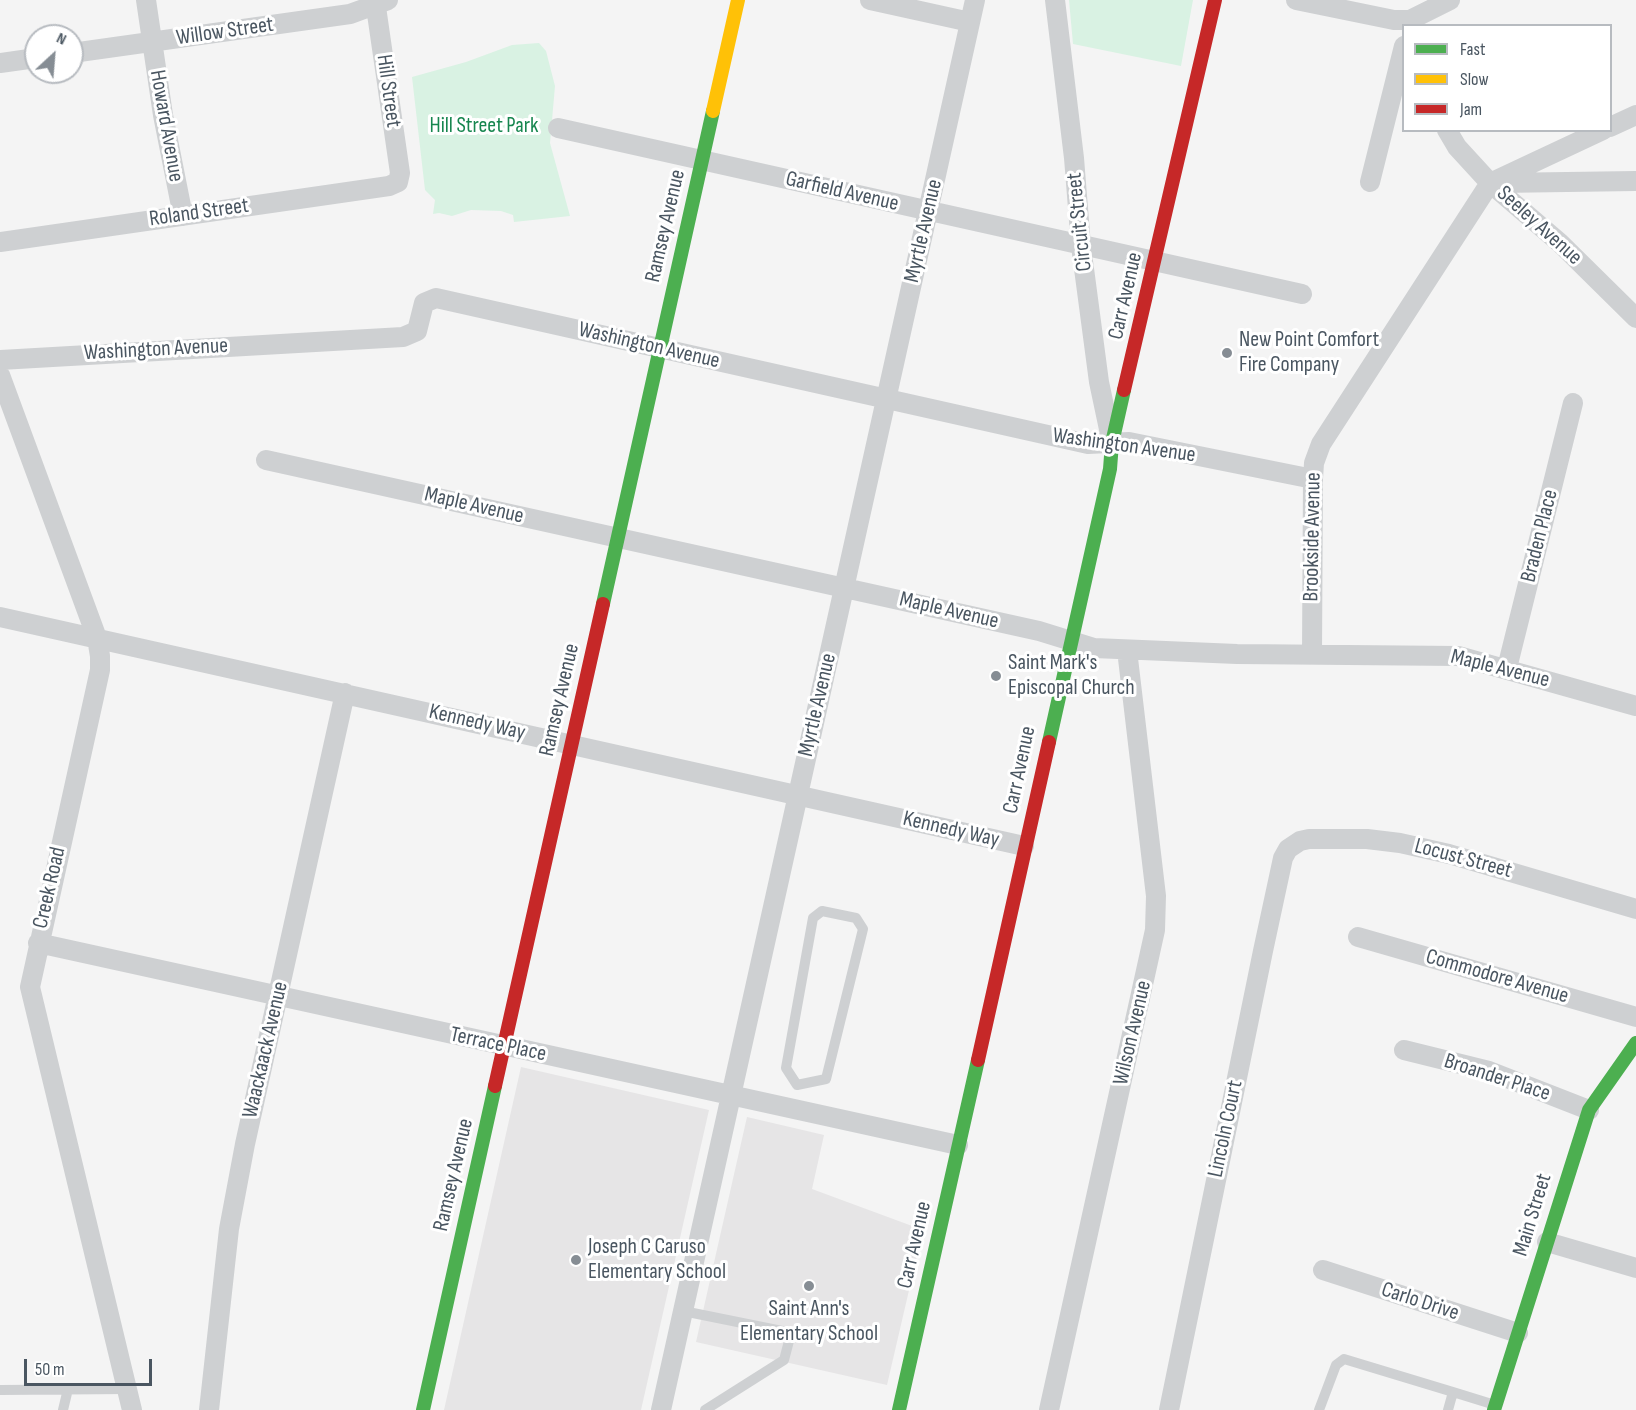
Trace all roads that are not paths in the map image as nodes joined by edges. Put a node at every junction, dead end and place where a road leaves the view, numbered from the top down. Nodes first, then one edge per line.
1 (146, 0) edge
2 (738, 0) edge
3 (870, 0) edge
4 (975, 0) edge
5 (1055, 0) edge
6 (1215, 0) edge
7 (1296, 0) edge
8 (1414, 0) edge
9 (1450, 0) edge
10 (380, 2) edge
11 (970, 22) junction
12 (1409, 23) edge
13 (152, 42) junction
14 (84, 51) edge
15 (1402, 53) edge
16 (24, 60) edge
17 (0, 63) edge
18 (1636, 115) edge
19 (1612, 127) edge
20 (558, 128) dead end
21 (1448, 132) edge
22 (1599, 132) edge
23 (703, 160) junction
24 (1636, 181) edge
25 (398, 182) joint
26 (1370, 182) dead end
27 (1490, 183) junction
28 (928, 211) junction
29 (183, 216) junction
30 (0, 242) edge
31 (1081, 246) junction
32 (1155, 262) junction
33 (1302, 294) dead end
34 (1636, 318) edge
35 (660, 349) junction
36 (0, 360) edge
37 (0, 375) edge
38 (886, 399) junction
39 (1573, 403) dead end
40 (1112, 443) junction
41 (266, 460) dead end
42 (1313, 479) junction
43 (618, 538) junction
44 (844, 588) junction
45 (0, 617) edge
46 (97, 638) junction
47 (1070, 640) junction
48 (1127, 650) junction
49 (1312, 653) junction
50 (1507, 668) junction
51 (345, 693) junction
52 (1636, 706) edge
53 (572, 745) junction
54 (798, 795) junction
55 (1024, 846) junction
56 (1287, 849) joint
57 (1636, 909) edge
58 (1358, 937) dead end
59 (38, 943) junction
60 (278, 996) junction
61 (1636, 1017) edge
62 (1636, 1043) edge
63 (504, 1047) junction
64 (1404, 1050) dead end
65 (797, 1085) junction
66 (732, 1093) junction
67 (792, 1108) junction
68 (1589, 1110) junction
69 (958, 1145) junction
70 (1547, 1242) junction
71 (1636, 1268) edge
72 (1323, 1270) dead end
73 (683, 1311) junction
74 (1518, 1333) junction
75 (68, 1389) junction
76 (129, 1389) junction
77 (0, 1390) edge
78 (1453, 1392) junction
79 (1494, 1408) edge
80 (63, 1410) edge
81 (132, 1410) edge
82 (209, 1410) edge
83 (423, 1410) edge
84 (661, 1410) edge
85 (705, 1410) edge
86 (899, 1410) edge
87 (1049, 1410) edge
88 (1169, 1410) edge
89 (1319, 1410) edge
90 (1448, 1410) edge

1 - 13 street, Howard Avenue
2 - 23 street, Ramsey Avenue
3 - 11 street
4 - 11 street, Myrtle Avenue
5 - 31 street, Circuit Street
6 - 32 street, Carr Avenue
7 - 12 street
8 - 12 street
9 - 12 street
10 - 13 street, Willow Street
10 - 25 street, Hill Street
11 - 28 street, Myrtle Avenue
13 - 14 street, Willow Street
13 - 29 street, Howard Avenue
15 - 26 street
16 - 17 street
18 - 19 street
20 - 23 street, Garfield Avenue
21 - 27 street, Seeley Avenue
22 - 27 street
23 - 28 street, Garfield Avenue
23 - 35 street, Ramsey Avenue
24 - 27 street
25 - 29 street, Roland Street
27 - 34 street, Seeley Avenue
27 - 42 street, Brookside Avenue
28 - 31 street, Garfield Avenue
28 - 38 street, Myrtle Avenue
29 - 30 street, Roland Street
31 - 32 street, Garfield Avenue
31 - 40 street, Circuit Street
32 - 33 street, Garfield Avenue
32 - 40 street, Carr Avenue
35 - 36 street, Washington Avenue
35 - 38 street, Washington Avenue
35 - 43 street, Ramsey Avenue
37 - 46 street, Creek Road
38 - 40 street, Washington Avenue
38 - 44 street, Myrtle Avenue
39 - 50 street, Braden Place
40 - 42 street, Washington Avenue
40 - 47 street, Carr Avenue
41 - 43 street, Maple Avenue
42 - 49 street, Brookside Avenue
43 - 44 street, Maple Avenue
43 - 53 street, Ramsey Avenue
44 - 47 street, Maple Avenue
44 - 54 street, Myrtle Avenue
45 - 46 street, Kennedy Way
46 - 51 street, Kennedy Way
46 - 59 street, Creek Road
47 - 48 street, Maple Avenue
47 - 55 street, Carr Avenue
48 - 49 street, Maple Avenue
48 - 87 street, Wilson Avenue
49 - 50 street, Maple Avenue
50 - 52 street, Maple Avenue
51 - 53 street, Kennedy Way
51 - 60 street, Waackaack Avenue
53 - 54 street, Kennedy Way
53 - 63 street, Ramsey Avenue
54 - 55 street, Kennedy Way
54 - 66 street, Myrtle Avenue
55 - 69 street, Carr Avenue
56 - 57 street, Locust Street
56 - 88 street, Lincoln Court
58 - 61 street, Commodore Avenue
59 - 60 street, Terrace Place
59 - 76 street, Creek Road
60 - 63 street, Terrace Place
60 - 82 street, Waackaack Avenue
62 - 68 street, Main Street
63 - 66 street, Terrace Place
63 - 83 street, Ramsey Avenue
64 - 68 street, Broander Place
65 - 65 lane
65 - 67 lane
66 - 67 street, Terrace Place
66 - 73 street, Myrtle Avenue
67 - 69 street, Terrace Place
68 - 70 street, Main Street
69 - 86 street, Carr Avenue
70 - 71 street
70 - 74 street, Main Street
72 - 74 street, Carlo Drive
73 - 84 street, Myrtle Avenue
73 - 85 lane
74 - 79 street, Main Street
75 - 76 lane
75 - 77 lane
75 - 80 lane
76 - 81 street, Creek Road
78 - 79 lane
78 - 89 lane
78 - 90 lane

